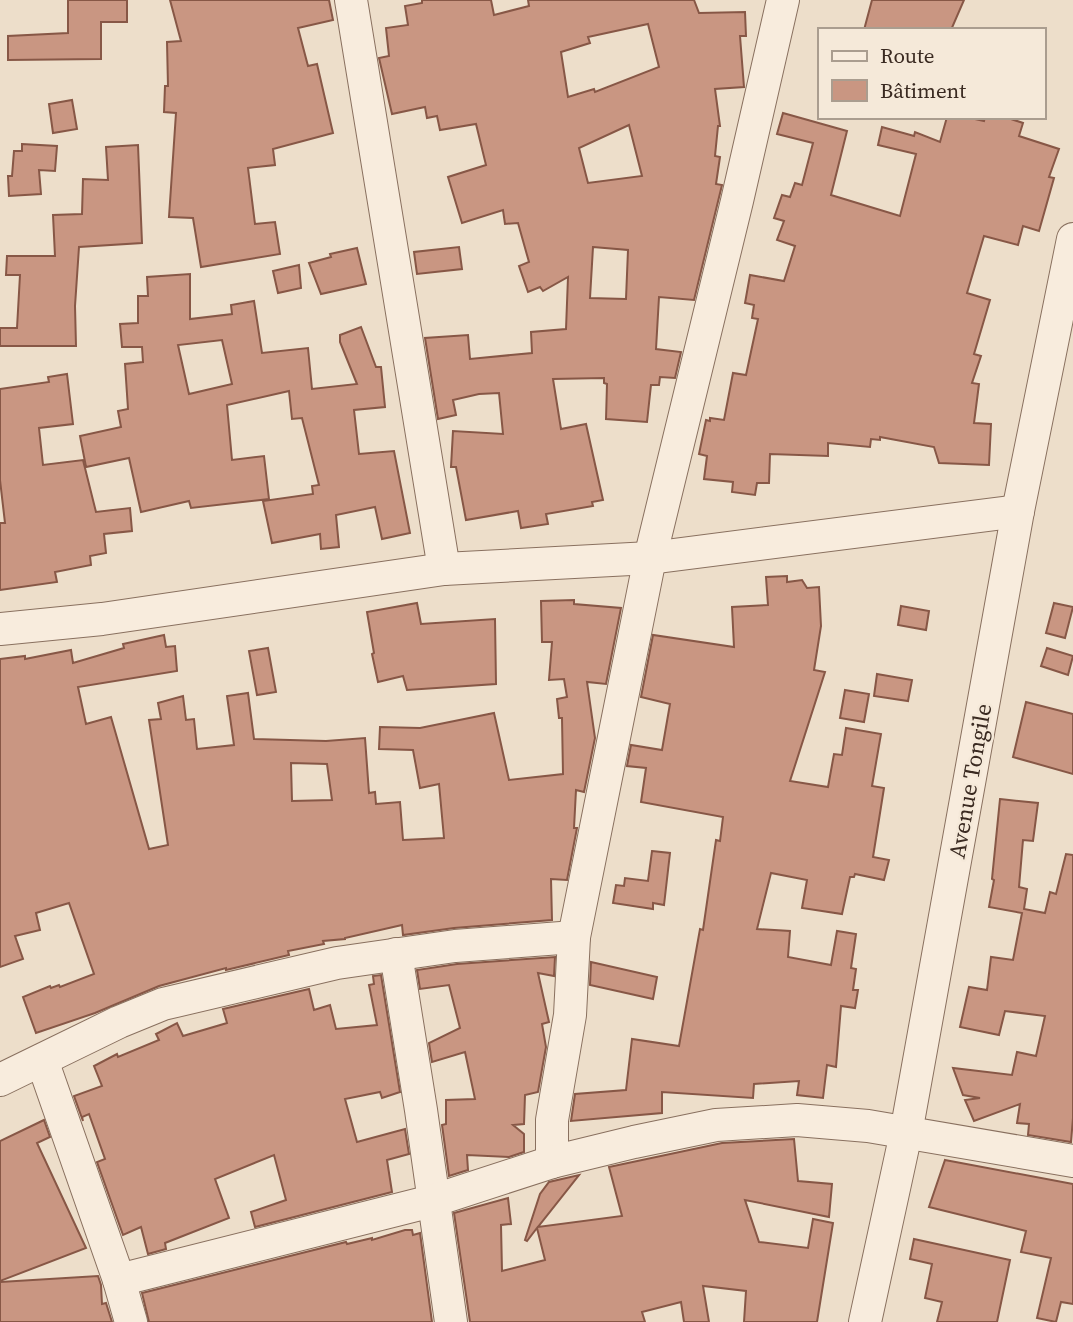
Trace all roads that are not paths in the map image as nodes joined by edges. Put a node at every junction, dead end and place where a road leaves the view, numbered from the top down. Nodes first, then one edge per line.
1 (351, 0) edge
2 (783, 0) edge
3 (1073, 239) edge
4 (1018, 510) junction
5 (650, 558) junction
6 (444, 569) junction
7 (0, 629) edge
8 (573, 937) junction
9 (396, 954) junction
10 (42, 1060) junction
11 (0, 1080) edge
12 (906, 1133) junction
13 (1073, 1161) edge
14 (552, 1162) junction
15 (432, 1201) junction
16 (119, 1280) junction
17 (131, 1322) edge
18 (451, 1322) edge
19 (865, 1322) edge

1 - 6 street
2 - 5 street
3 - 4 street, Avenue Tongile
4 - 5 street
4 - 12 street, Avenue Tongile
5 - 6 street
5 - 8 street
6 - 7 street
8 - 9 street
8 - 14 street
9 - 10 street
9 - 15 street
10 - 11 street
10 - 16 street
12 - 13 street
12 - 14 street
12 - 19 street, Avenue Tongile
14 - 15 street
15 - 16 street
15 - 18 street
16 - 17 street

